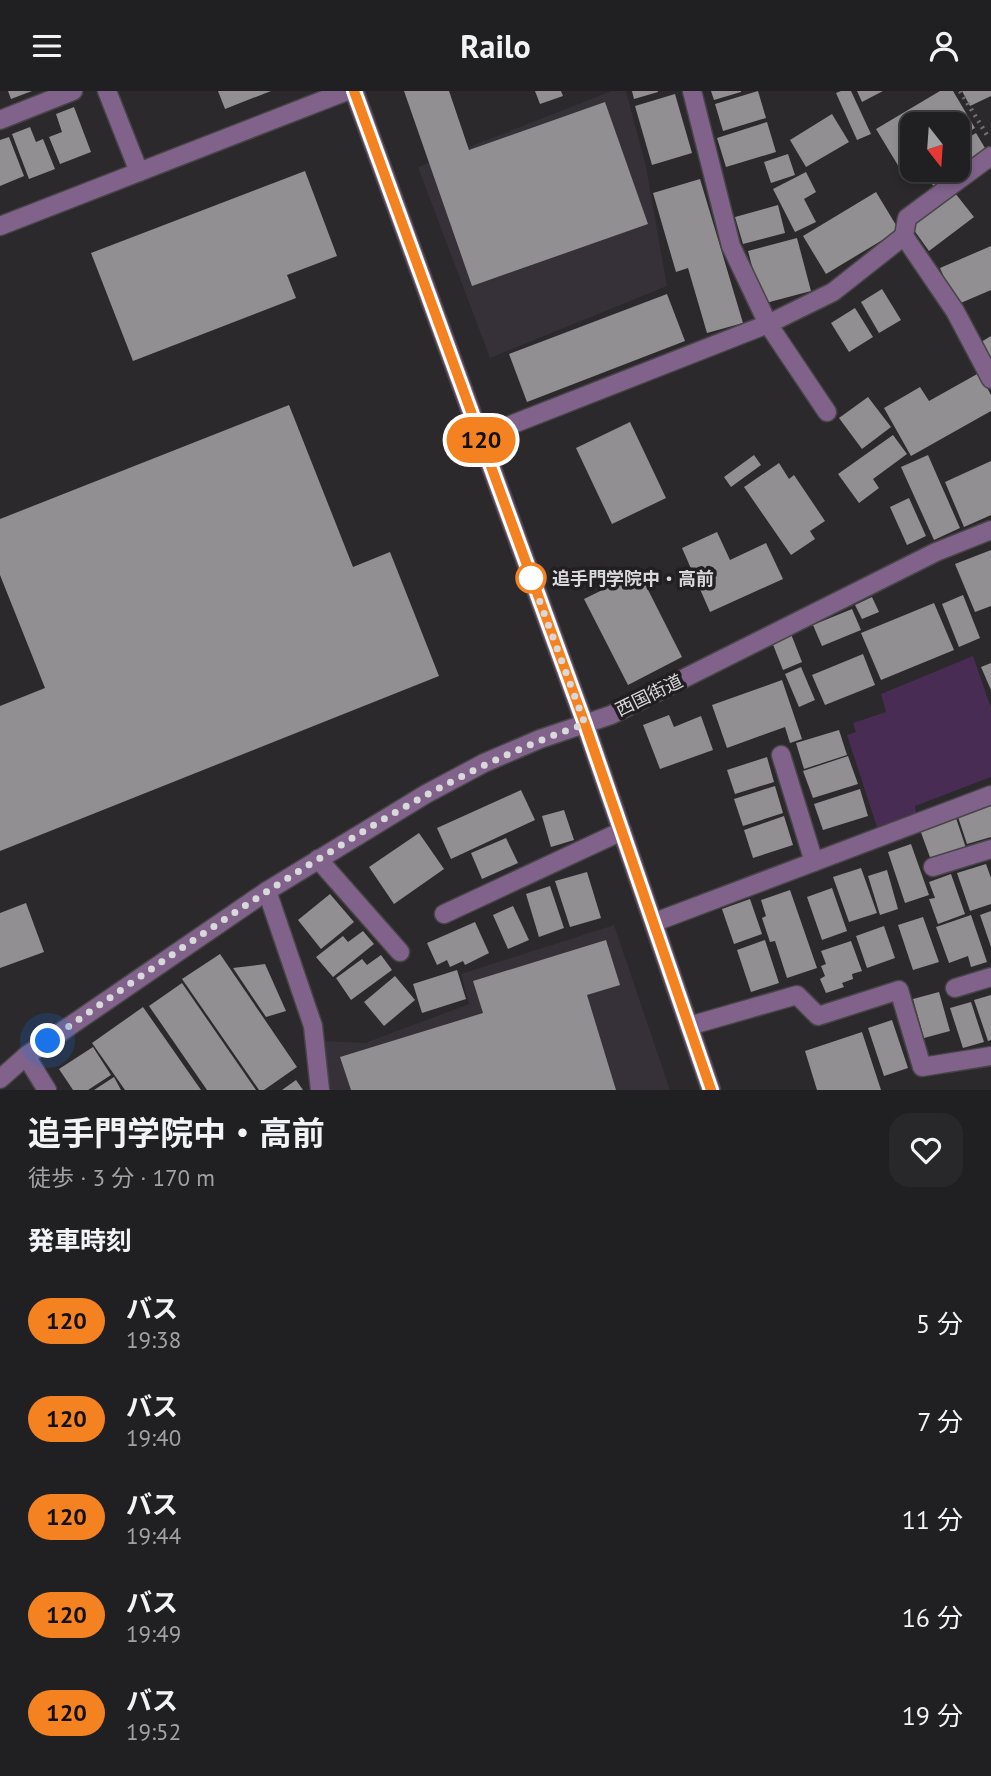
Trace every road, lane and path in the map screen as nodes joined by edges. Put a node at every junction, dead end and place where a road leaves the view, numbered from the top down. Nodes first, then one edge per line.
1 (73, 91) edge
2 (107, 91) edge
3 (347, 91) edge
4 (354, 91) edge
5 (692, 91) edge
6 (960, 91) edge
7 (0, 120) edge
8 (991, 142) edge
9 (991, 156) edge
10 (139, 172) junction
11 (0, 226) edge
12 (904, 236) junction
13 (768, 324) junction
14 (991, 379) edge
15 (827, 412) dead end
16 (480, 437) junction
17 (991, 530) edge
18 (585, 724) junction
19 (781, 755) dead end
20 (991, 795) edge
21 (622, 831) junction
22 (991, 849) edge
23 (318, 859) junction
24 (814, 862) junction
25 (933, 867) dead end
26 (267, 891) junction
27 (444, 914) dead end
28 (655, 922) junction
29 (400, 952) dead end
30 (991, 977) edge
31 (954, 988) dead end
32 (689, 1026) junction
33 (26, 1056) junction
34 (991, 1056) edge
35 (0, 1079) edge
36 (47, 1090) edge
37 (320, 1090) edge
38 (711, 1090) edge

1 - 7 street
2 - 10 street
3 - 10 street
4 - 16 street
5 - 13 street
6 - 8 path
9 - 12 street
10 - 11 street
12 - 13 street
12 - 14 street
13 - 15 street
13 - 16 street
16 - 18 street
17 - 18 street, 西国街道
18 - 21 street
18 - 23 street, 西国街道
19 - 24 street
20 - 24 street
21 - 27 street
21 - 28 street
22 - 25 street
23 - 26 street, 西国街道
23 - 29 street
24 - 28 street
26 - 33 street, 西国街道
26 - 37 street
28 - 32 street
30 - 31 street
32 - 34 street
32 - 38 street
33 - 35 street, 西国街道
33 - 36 street

